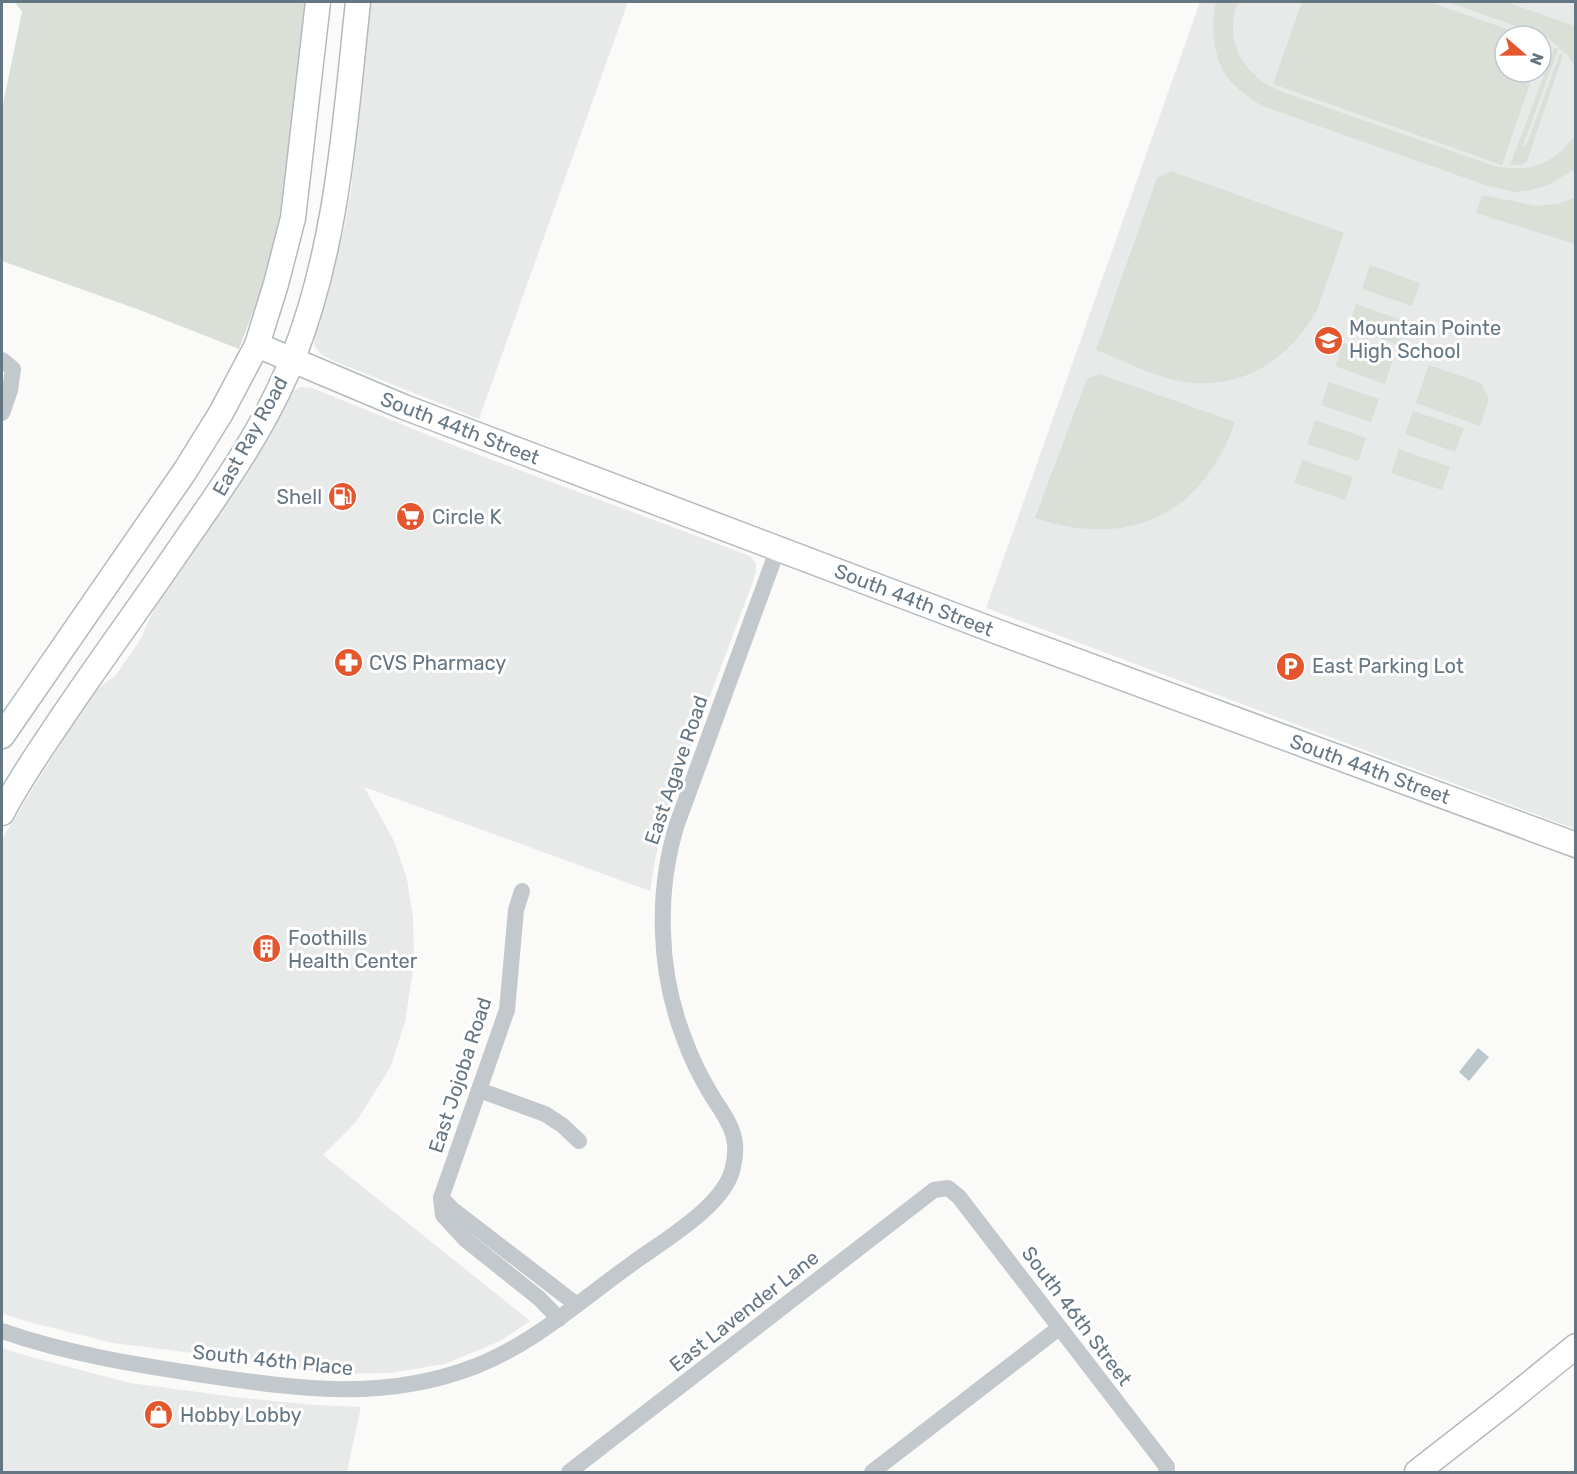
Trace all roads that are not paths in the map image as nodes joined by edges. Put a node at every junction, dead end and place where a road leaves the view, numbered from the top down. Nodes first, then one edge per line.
1 (318, 2) edge
2 (358, 2) edge
3 (257, 345) junction
4 (292, 360) junction
5 (7, 365) edge
6 (2, 413) edge
7 (778, 548) junction
8 (2, 736) edge
9 (2, 813) edge
10 (1575, 845) edge
11 (522, 891) dead end
12 (479, 1090) junction
13 (579, 1141) dead end
14 (729, 1179) joint
15 (948, 1188) joint
16 (441, 1198) junction
17 (577, 1305) junction
18 (559, 1319) junction
19 (1059, 1328) junction
20 (2, 1331) edge
21 (1575, 1346) edge
22 (569, 1473) edge
23 (872, 1473) edge
24 (1166, 1473) edge
25 (1417, 1473) edge

1 - 3 main road, East Ray Road
2 - 4 main road, East Ray Road
3 - 4 main road, South 44th Street
3 - 8 main road, East Ray Road
4 - 7 main road, South 44th Street
4 - 9 main road, East Ray Road
5 - 6 street
7 - 10 main road, South 44th Street
7 - 14 street, East Agave Road
11 - 12 street, East Jojoba Road
12 - 13 street
12 - 16 street, East Jojoba Road
14 - 17 street, South 46th Place
15 - 19 street, South 46th Street
15 - 22 street, East Lavender Lane
16 - 17 street
16 - 18 street
17 - 18 street, South 46th Place
18 - 20 street, South 46th Place
19 - 23 street
19 - 24 street, South 46th Street
21 - 25 main road

